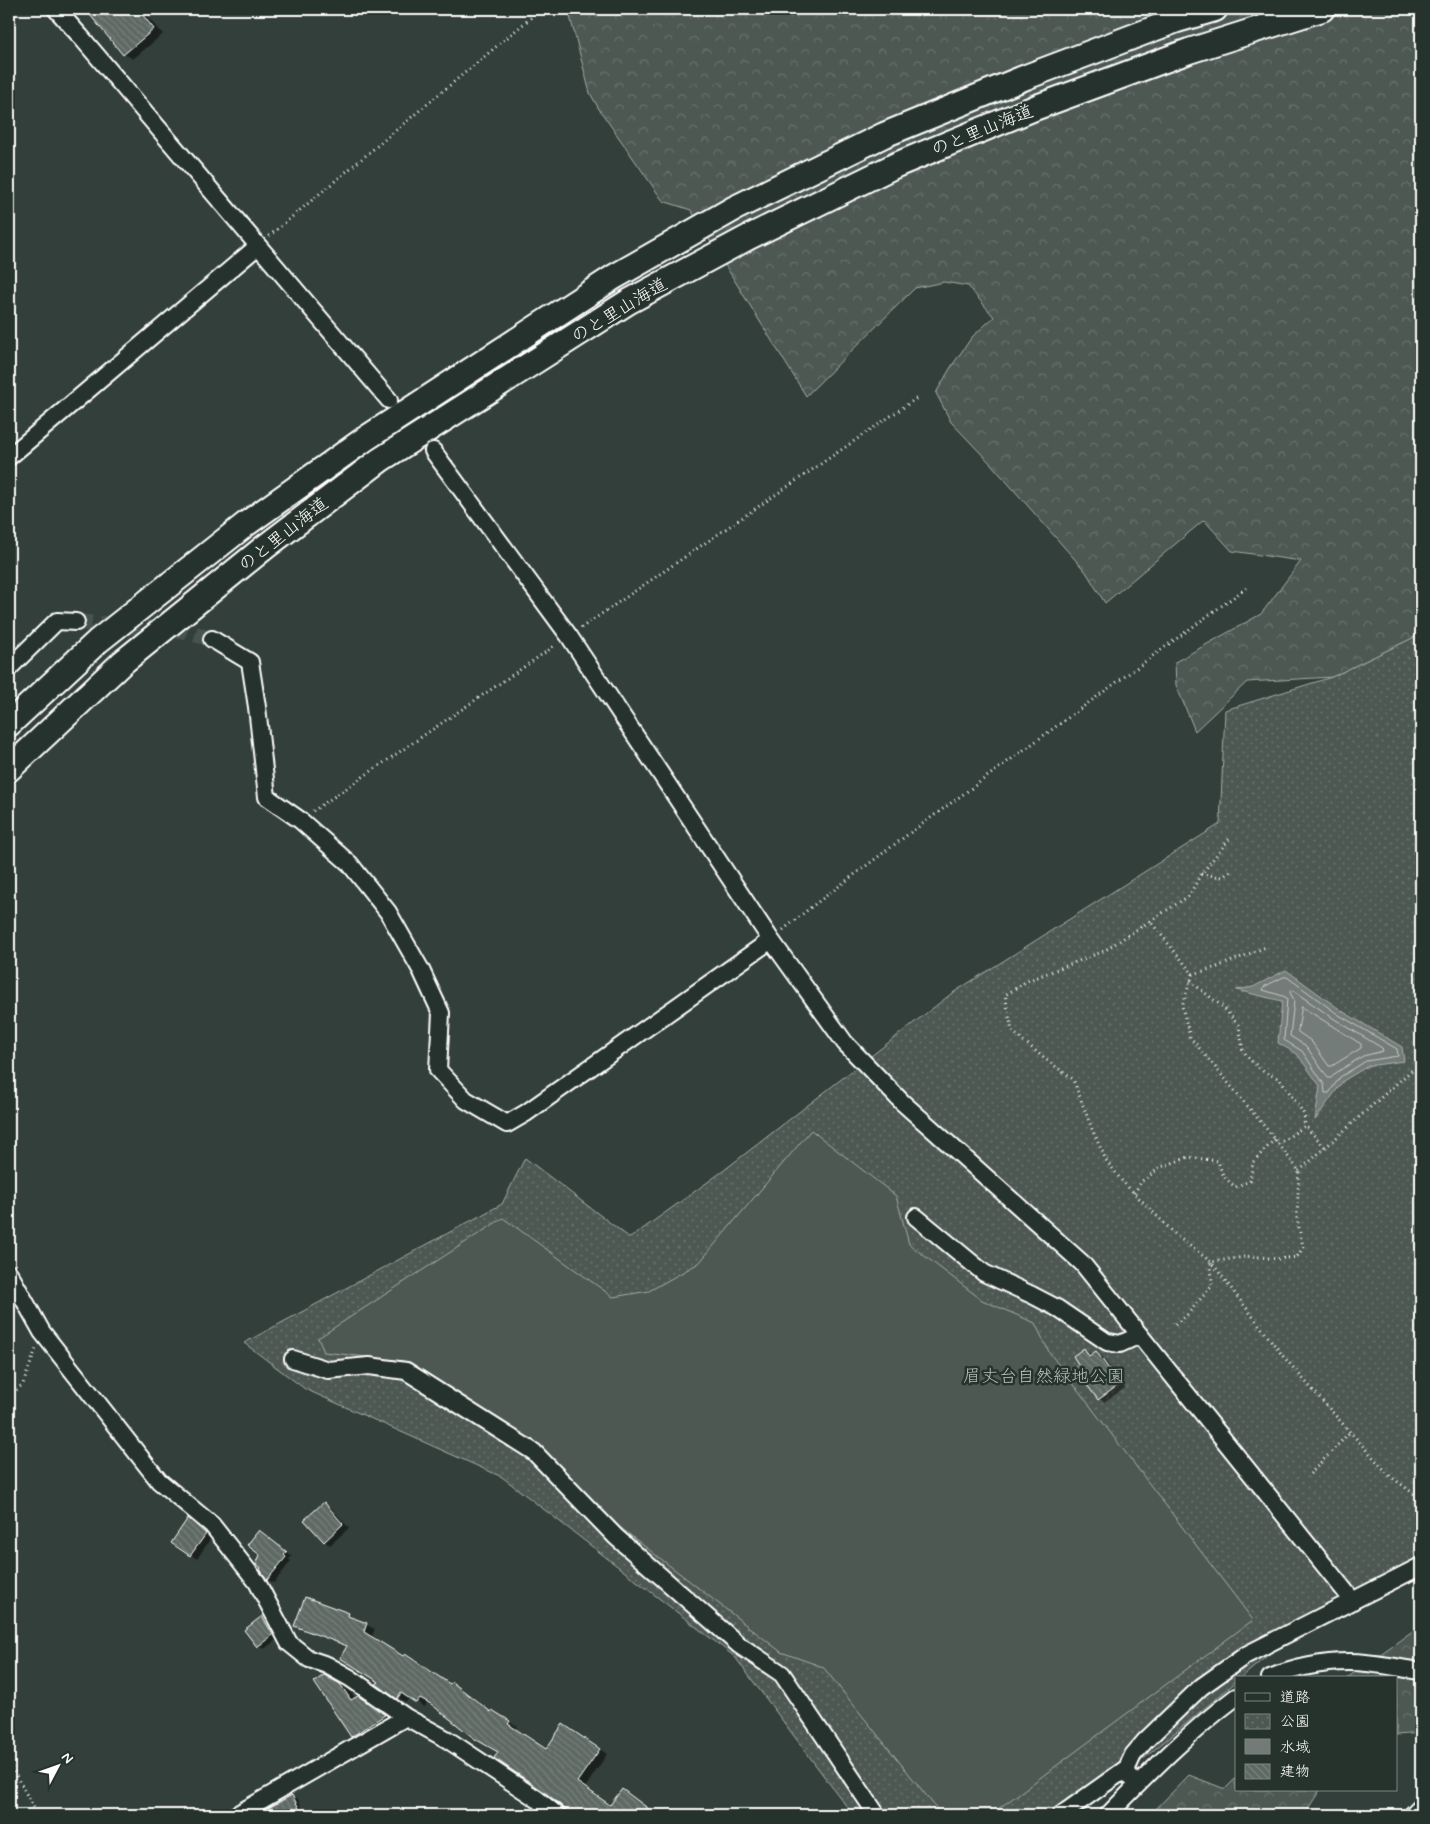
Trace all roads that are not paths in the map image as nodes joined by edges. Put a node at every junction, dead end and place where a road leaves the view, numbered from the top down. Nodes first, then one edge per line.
1 (56, 9) edge
2 (1215, 9) edge
3 (1322, 9) edge
4 (258, 246) junction
5 (389, 400) dead end
6 (433, 451) dead end
7 (9, 457) edge
8 (76, 622) tunnel mouth
9 (212, 639) tunnel mouth
10 (9, 668) edge
11 (9, 724) edge
12 (9, 769) edge
13 (771, 940) junction
14 (916, 1217) dead end
15 (9, 1272) edge
16 (1140, 1335) junction
17 (293, 1359) dead end
18 (1421, 1566) edge
19 (1353, 1601) junction
20 (1421, 1671) edge
21 (1274, 1676) edge
22 (1235, 1698) edge
23 (406, 1717) junction
24 (1127, 1768) junction
25 (1137, 1785) junction
26 (1421, 1806) edge
27 (236, 1815) edge
28 (556, 1815) edge
29 (877, 1815) edge
30 (1061, 1815) edge
31 (1108, 1815) edge
32 (1412, 1815) edge

1 - 4 street
2 - 11 highway, のと里山海道
3 - 12 highway, のと里山海道
4 - 5 street
4 - 7 street
6 - 13 street
8 - 10 street
9 - 13 street
13 - 16 street
14 - 16 street
15 - 23 street
16 - 19 street
17 - 29 street
18 - 19 street
19 - 24 street
20 - 21 street
22 - 25 street
23 - 27 street
23 - 28 street
24 - 25 street
24 - 30 street
25 - 31 street
26 - 32 street

